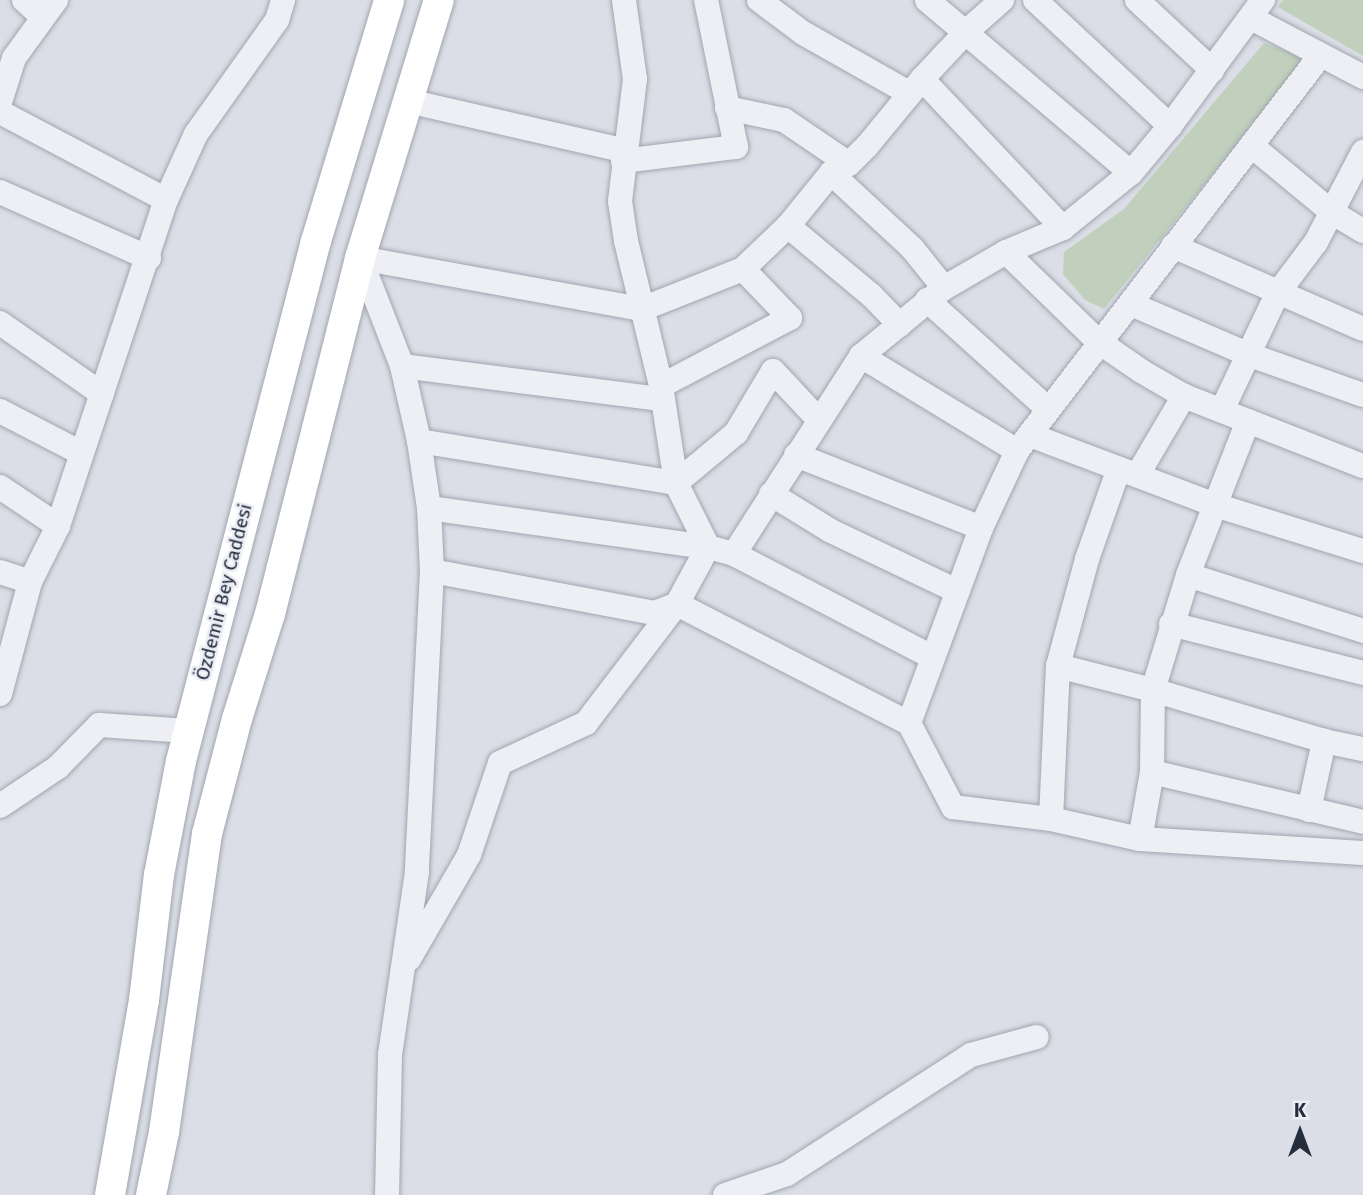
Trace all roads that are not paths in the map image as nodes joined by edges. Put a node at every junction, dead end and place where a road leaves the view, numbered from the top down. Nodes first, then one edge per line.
1 (24, 0) edge
2 (283, 0) edge
3 (389, 0) edge
4 (439, 0) edge
5 (624, 0) edge
6 (706, 0) edge
7 (759, 0) edge
8 (927, 0) edge
9 (1002, 0) edge
10 (1035, 0) edge
11 (1137, 0) edge
12 (1256, 6) edge
13 (50, 8) edge
14 (967, 32) junction
15 (1321, 55) junction
16 (1212, 70) junction
17 (1363, 77) edge
18 (916, 86) junction
19 (408, 101) junction
20 (0, 102) edge
21 (727, 108) junction
22 (0, 113) edge
23 (1170, 126) junction
24 (1252, 145) junction
25 (624, 156) junction
26 (1360, 165) edge
27 (840, 168) junction
28 (1131, 173) junction
29 (0, 192) edge
30 (166, 200) junction
31 (1333, 214) junction
32 (788, 226) junction
33 (1063, 228) junction
34 (1363, 231) edge
35 (1172, 246) junction
36 (1006, 252) junction
37 (149, 258) junction
38 (360, 258) junction
39 (743, 269) junction
40 (935, 294) junction
41 (1277, 294) junction
42 (1131, 304) junction
43 (642, 309) junction
44 (0, 323) edge
45 (900, 325) junction
46 (1363, 329) edge
47 (1098, 342) junction
48 (1247, 354) junction
49 (861, 356) junction
50 (401, 366) junction
51 (661, 392) junction
52 (102, 394) junction
53 (1363, 395) edge
54 (1184, 396) junction
55 (1047, 408) junction
56 (1222, 410) junction
57 (0, 411) edge
58 (819, 420) junction
59 (1248, 421) junction
60 (419, 441) junction
61 (1023, 443) junction
62 (81, 453) junction
63 (796, 455) junction
64 (1363, 466) edge
65 (1129, 471) junction
66 (676, 483) junction
67 (0, 487) edge
68 (771, 494) junction
69 (1215, 505) junction
70 (429, 508) junction
71 (58, 526) junction
72 (981, 528) junction
73 (708, 547) junction
74 (1363, 551) edge
75 (734, 554) junction
76 (432, 571) junction
77 (0, 572) edge
78 (1188, 575) junction
79 (30, 582) junction
80 (957, 591) junction
81 (677, 604) junction
82 (1171, 624) junction
83 (1363, 631) edge
84 (932, 657) junction
85 (1058, 666) junction
86 (1363, 673) edge
87 (1153, 690) junction
88 (0, 694) edge
89 (909, 723) junction
90 (189, 731) junction
91 (1324, 741) junction
92 (1363, 749) edge
93 (1152, 772) junction
94 (0, 806) edge
95 (1309, 810) junction
96 (1051, 819) junction
97 (1363, 822) edge
98 (1140, 839) junction
99 (1363, 853) edge
100 (403, 970) junction
101 (1037, 1037) dead end
102 (110, 1195) edge
103 (151, 1195) edge
104 (387, 1195) edge
105 (725, 1195) edge

1 - 13 street
2 - 30 street
3 - 90 main road, Özdemir Bey Caddesi
4 - 19 main road
5 - 25 street
6 - 21 street
7 - 18 street
8 - 14 street
9 - 14 street
10 - 23 street
11 - 16 street
12 - 15 street
12 - 16 street
13 - 20 street
14 - 18 street
14 - 28 street
15 - 17 street
15 - 24 street
16 - 23 street
18 - 27 street
18 - 33 street
19 - 25 street
19 - 38 main road
21 - 25 street
21 - 27 street
22 - 30 street
23 - 28 street
24 - 31 street
24 - 35 street
25 - 43 street
26 - 31 street
27 - 32 street
27 - 40 street
28 - 33 street
29 - 37 street
30 - 37 street
31 - 34 street
31 - 41 street
32 - 39 street
32 - 45 street
33 - 36 street
35 - 41 street
35 - 42 street
36 - 40 street
36 - 47 street
37 - 52 street
38 - 43 street
38 - 50 street
38 - 103 main road
39 - 43 street
39 - 51 street
40 - 45 street
40 - 55 street
41 - 46 street
41 - 48 street
42 - 47 street
42 - 48 street
43 - 51 street
44 - 52 street
45 - 49 street
47 - 54 street
47 - 55 street
48 - 53 street
48 - 56 street
49 - 58 street
49 - 61 street
50 - 51 street
50 - 60 street
51 - 66 street
52 - 62 street
54 - 56 street
54 - 65 street
55 - 61 street
56 - 59 street
57 - 62 street
58 - 63 street
58 - 66 street
59 - 64 street
59 - 69 street
60 - 66 street
60 - 70 street
61 - 65 street
61 - 72 street
62 - 71 street
63 - 68 street
63 - 72 street
65 - 69 street
65 - 85 street
66 - 73 street
67 - 71 street
68 - 75 street
68 - 80 street
69 - 74 street
69 - 78 street
70 - 73 street
70 - 76 street
71 - 79 street
72 - 80 street
73 - 75 street
73 - 81 street
75 - 84 street
76 - 81 street
76 - 100 street
77 - 79 street
78 - 82 street
78 - 83 street
79 - 88 street
80 - 84 street
81 - 89 street
81 - 100 street
82 - 86 street
82 - 87 street
84 - 89 street
85 - 87 street
85 - 96 street
87 - 91 street
87 - 93 street
89 - 96 street
90 - 94 street
90 - 102 main road, Özdemir Bey Caddesi
91 - 92 street
91 - 95 street
93 - 95 street
93 - 98 street
95 - 97 street
96 - 98 street
98 - 99 street
100 - 104 street
101 - 105 street

